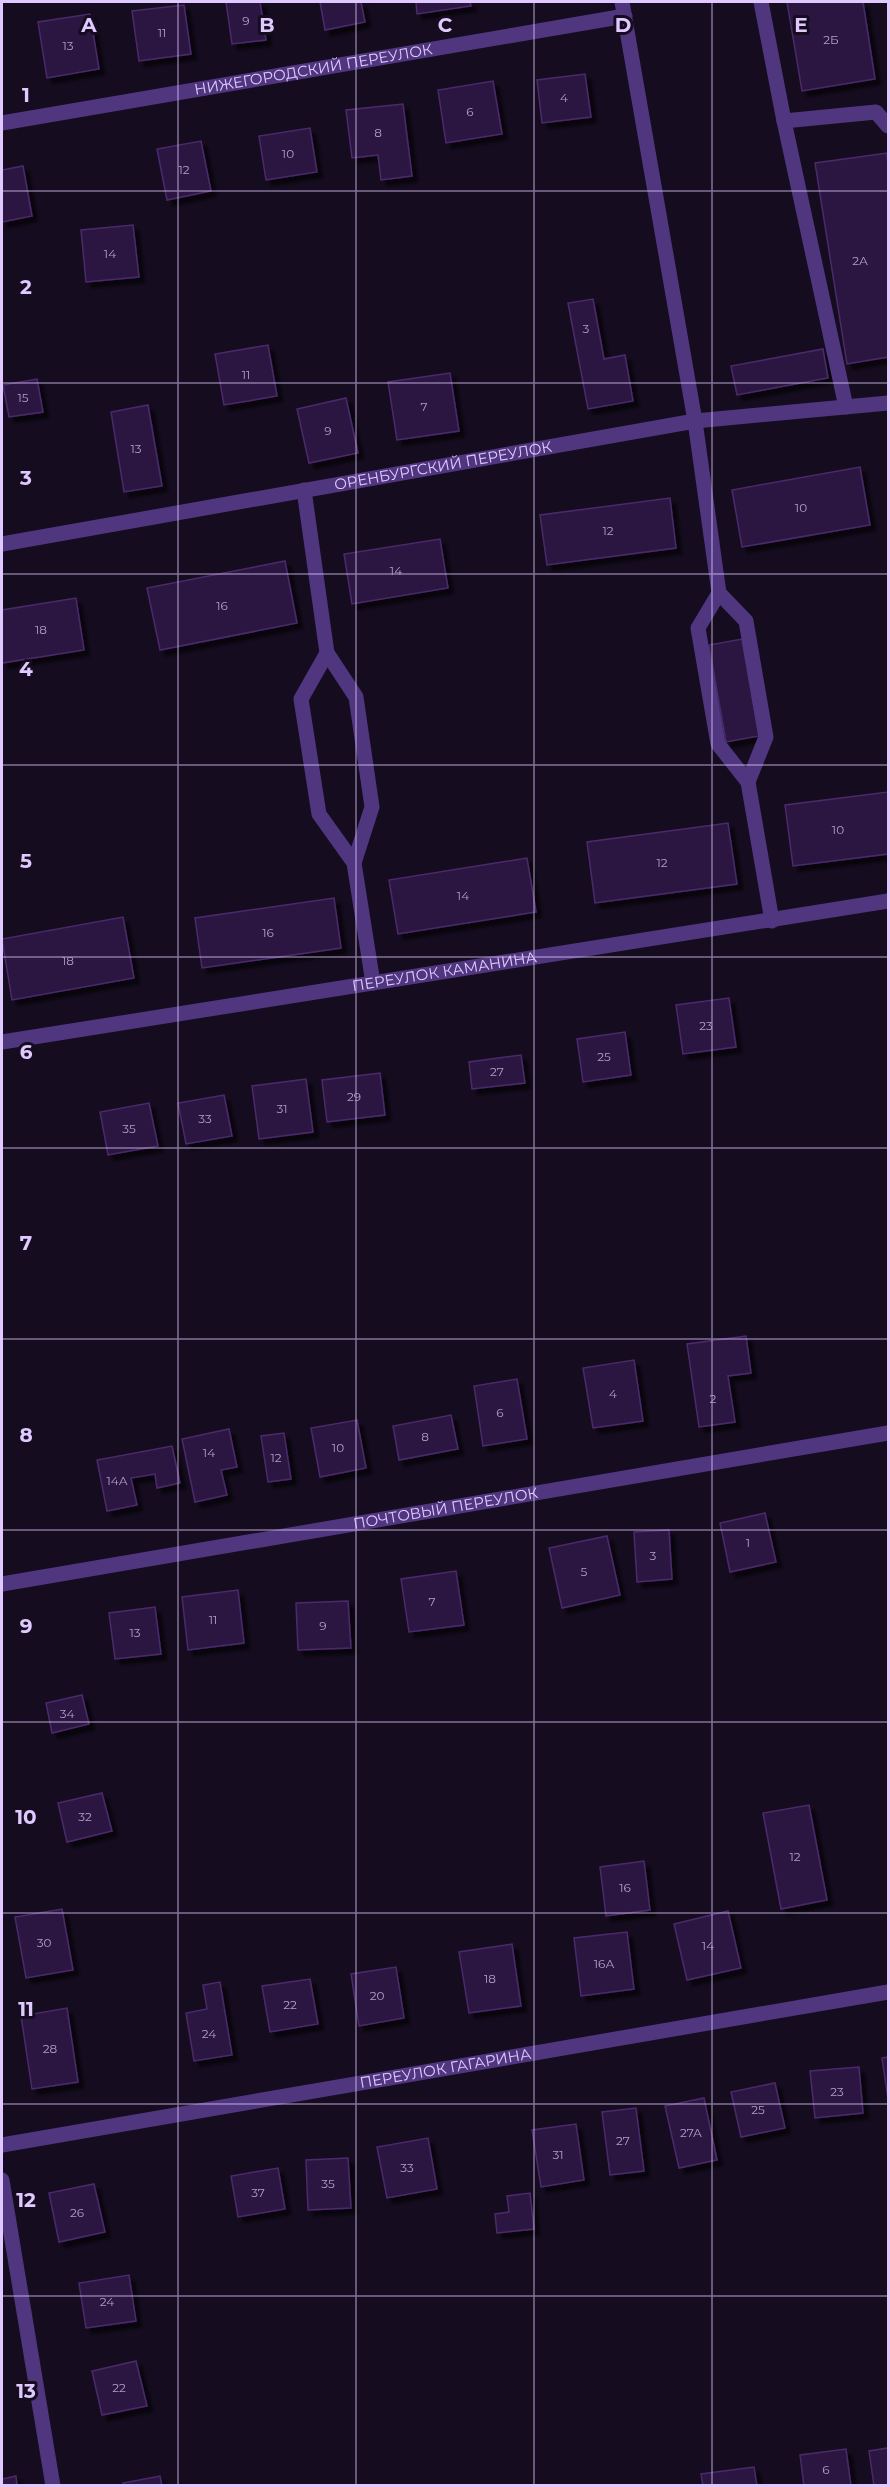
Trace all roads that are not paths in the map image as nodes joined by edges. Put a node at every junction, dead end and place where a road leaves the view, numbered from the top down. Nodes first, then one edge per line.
1 (761, 2) edge
2 (624, 9) edge
3 (784, 121) junction
4 (2, 123) edge
5 (888, 126) edge
6 (888, 403) edge
7 (846, 407) junction
8 (695, 421) junction
9 (304, 490) junction
10 (2, 543) edge
11 (719, 593) junction
12 (327, 653) junction
13 (748, 782) junction
14 (354, 863) junction
15 (888, 901) edge
16 (772, 921) junction
17 (373, 983) junction
18 (2, 1042) edge
19 (888, 1434) edge
20 (2, 1584) edge
21 (888, 1992) edge
22 (2, 2145) edge
23 (2, 2180) edge
24 (53, 2486) edge

1 - 3 street
2 - 4 street, НИЖЕГОРОДСКИЙ ПЕРЕУЛОК
2 - 8 street
3 - 5 street
3 - 7 street
6 - 7 street, ОРЕНБУРГСКИЙ ПЕРЕУЛОК
7 - 8 street, ОРЕНБУРГСКИЙ ПЕРЕУЛОК
8 - 9 street, ОРЕНБУРГСКИЙ ПЕРЕУЛОК
8 - 11 street
9 - 10 street, ОРЕНБУРГСКИЙ ПЕРЕУЛОК
9 - 12 street
11 - 13 street
11 - 13 street
12 - 14 street
12 - 14 street
13 - 16 street
14 - 17 street
15 - 16 street, ПЕРЕУЛОК КАМАНИНА
16 - 17 street, ПЕРЕУЛОК КАМАНИНА
17 - 18 street, ПЕРЕУЛОК КАМАНИНА
19 - 20 street, ПОЧТОВЫЙ ПЕРЕУЛОК
21 - 22 street, ПЕРЕУЛОК ГАГАРИНА
23 - 24 street

